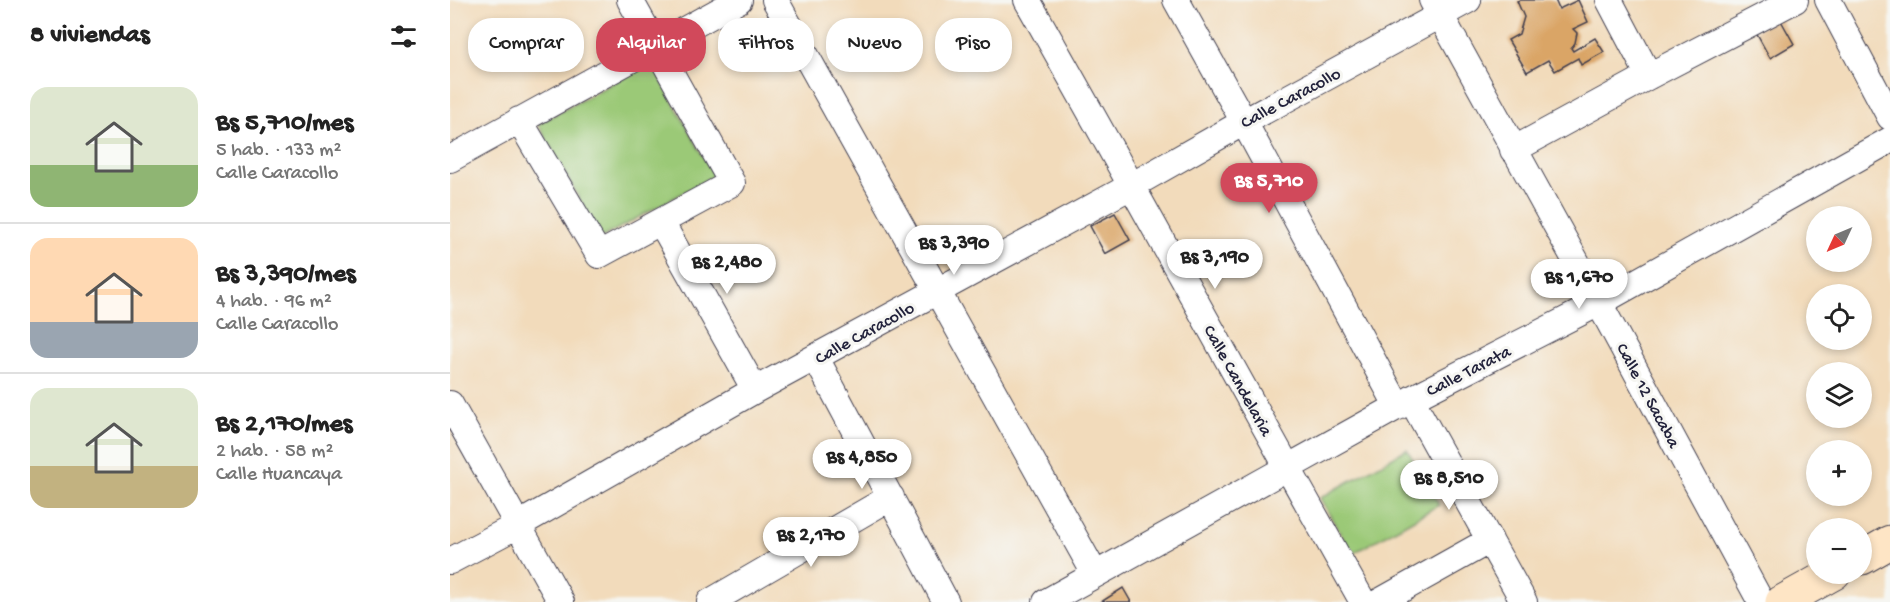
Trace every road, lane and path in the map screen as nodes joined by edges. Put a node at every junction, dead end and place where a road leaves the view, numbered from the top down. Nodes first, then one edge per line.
1 (630, 0) edge
2 (739, 0) edge
3 (775, 0) edge
4 (1027, 0) edge
5 (1176, 0) edge
6 (1468, 0) edge
7 (1609, 0) edge
8 (1795, 0) edge
9 (1830, 0) edge
10 (1436, 8) edge
11 (640, 18) edge
12 (705, 18) edge
13 (606, 72) edge
14 (670, 72) edge
15 (1649, 76) junction
16 (1890, 117) edge
17 (519, 120) junction
18 (1244, 122) junction
19 (1890, 140) edge
20 (1513, 150) junction
21 (450, 159) edge
22 (1133, 185) junction
23 (661, 222) junction
24 (938, 291) junction
25 (1599, 303) junction
26 (816, 358) junction
27 (755, 390) junction
28 (1405, 403) junction
29 (450, 404) edge
30 (1287, 467) junction
31 (891, 497) junction
32 (518, 525) junction
33 (1490, 540) junction
34 (1890, 542) edge
35 (1872, 552) edge
36 (450, 561) edge
37 (1095, 574) junction
38 (1814, 584) edge
39 (561, 602) edge
40 (710, 602) edge
41 (946, 602) edge
42 (1046, 602) edge
43 (1363, 602) edge
44 (1379, 602) edge
45 (1524, 602) edge
46 (1761, 602) edge
47 (1782, 602) edge

1 - 11 street
2 - 12 street
3 - 24 street
4 - 22 street, Calle Candelaria
5 - 18 street
6 - 10 street, Calle Caracollo
7 - 15 street
8 - 15 street
9 - 16 street
10 - 18 street, Calle Caracollo
10 - 20 street, Calle 12 Sacaba
13 - 17 street
14 - 23 street
15 - 20 street
17 - 21 street
17 - 23 street
18 - 22 street, Calle Caracollo
18 - 28 street
19 - 25 street, Calle Tarata
20 - 25 street, Calle 12 Sacaba
22 - 24 street, Calle Caracollo
22 - 30 street, Calle Candelaria
23 - 27 street
24 - 26 street, Calle Caracollo
24 - 37 street
25 - 28 street, Calle Tarata
25 - 46 street, Calle 12 Sacaba
26 - 27 street, Calle Caracollo
26 - 31 street
27 - 32 street, Calle Caracollo
28 - 30 street, Calle Tarata
28 - 33 street
29 - 32 street
30 - 37 street, Calle Tarata
30 - 43 street, Calle Candelaria
31 - 40 street
31 - 41 street
32 - 36 street, Calle Caracollo
32 - 39 street
33 - 44 street
33 - 45 street
34 - 35 street
37 - 42 street, Calle Tarata
38 - 47 street

